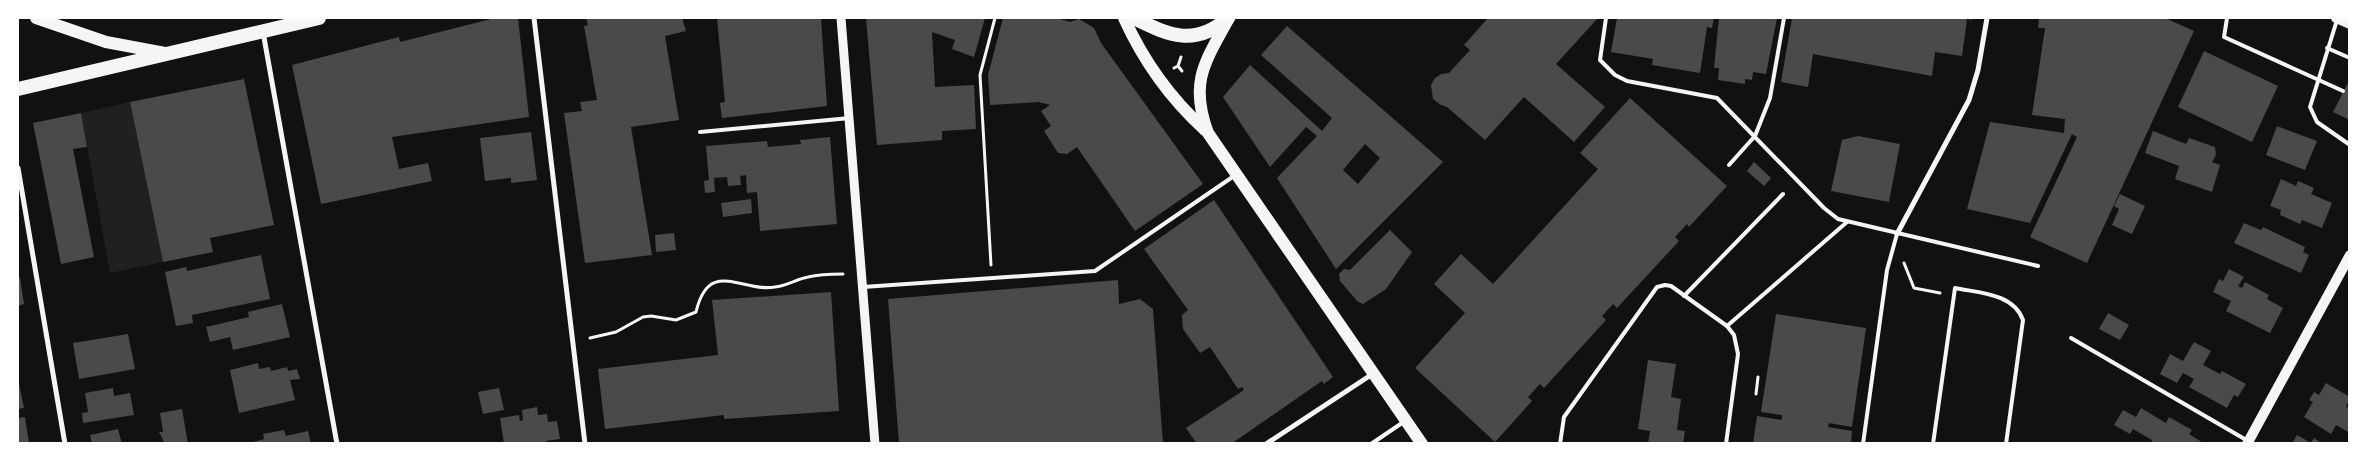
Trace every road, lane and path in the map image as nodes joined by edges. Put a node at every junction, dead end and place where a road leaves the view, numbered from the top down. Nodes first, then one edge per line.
1 (36, 18) edge
2 (319, 18) edge
3 (534, 18) edge
4 (842, 18) edge
5 (995, 18) edge
6 (1124, 18) edge
7 (1134, 18) edge
8 (1228, 18) edge
9 (1606, 18) edge
10 (1784, 18) edge
11 (1987, 18) edge
12 (2227, 18) edge
13 (2337, 18) edge
14 (2350, 24) edge
15 (262, 31) junction
16 (2327, 48) junction
17 (168, 54) junction
18 (1181, 57) dead end
19 (2350, 58) edge
20 (1178, 66) junction
21 (1171, 69) dead end
22 (1182, 71) dead end
23 (2318, 80) junction
24 (18, 88) edge
25 (2343, 91) dead end
26 (850, 118) junction
27 (700, 132) dead end
28 (1208, 133) junction
29 (1755, 136) junction
30 (2350, 145) edge
31 (1729, 165) dead end
32 (18, 168) edge
33 (1237, 174) junction
34 (1783, 194) dead end
35 (1846, 222) junction
36 (1897, 234) junction
37 (1890, 255) junction
38 (2350, 255) edge
39 (2038, 266) dead end
40 (843, 274) dead end
41 (992, 279) junction
42 (863, 287) junction
43 (1954, 295) junction
44 (1684, 296) junction
45 (1727, 326) junction
46 (590, 338) dead end
47 (2071, 338) dead end
48 (1374, 372) junction
49 (1758, 376) dead end
50 (1756, 394) dead end
51 (1407, 420) junction
52 (2247, 442) edge
53 (65, 444) edge
54 (337, 444) edge
55 (585, 444) edge
56 (875, 444) edge
57 (1266, 444) edge
58 (1371, 444) edge
59 (1422, 444) edge
60 (1560, 444) edge
61 (1726, 444) edge
62 (1862, 444) edge
63 (1933, 444) edge
64 (2006, 444) edge

1 - 17 main road
2 - 15 highway
3 - 55 street
4 - 26 street
5 - 41 path
6 - 28 main road
7 - 8 highway
8 - 28 main road
9 - 29 lane
10 - 29 lane
11 - 36 street
12 - 23 lane
13 - 14 main road
13 - 16 lane
15 - 17 highway
15 - 54 street
16 - 19 lane
16 - 23 lane
17 - 24 highway
18 - 20 path
20 - 21 path
20 - 22 path
23 - 25 lane
23 - 30 lane
26 - 27 lane
26 - 42 street
28 - 33 main road
29 - 31 lane
29 - 35 lane
32 - 53 street
33 - 41 lane
33 - 48 main road
34 - 44 lane
35 - 36 lane
35 - 45 lane
36 - 37 lane
36 - 39 lane
37 - 43 path
37 - 62 lane
38 - 52 main road
40 - 46 path
41 - 42 lane
42 - 56 street
43 - 63 lane
43 - 64 lane
44 - 45 lane
44 - 60 lane
45 - 61 lane
47 - 52 lane
48 - 51 main road
48 - 57 street
49 - 50 path
51 - 58 lane
51 - 59 main road

